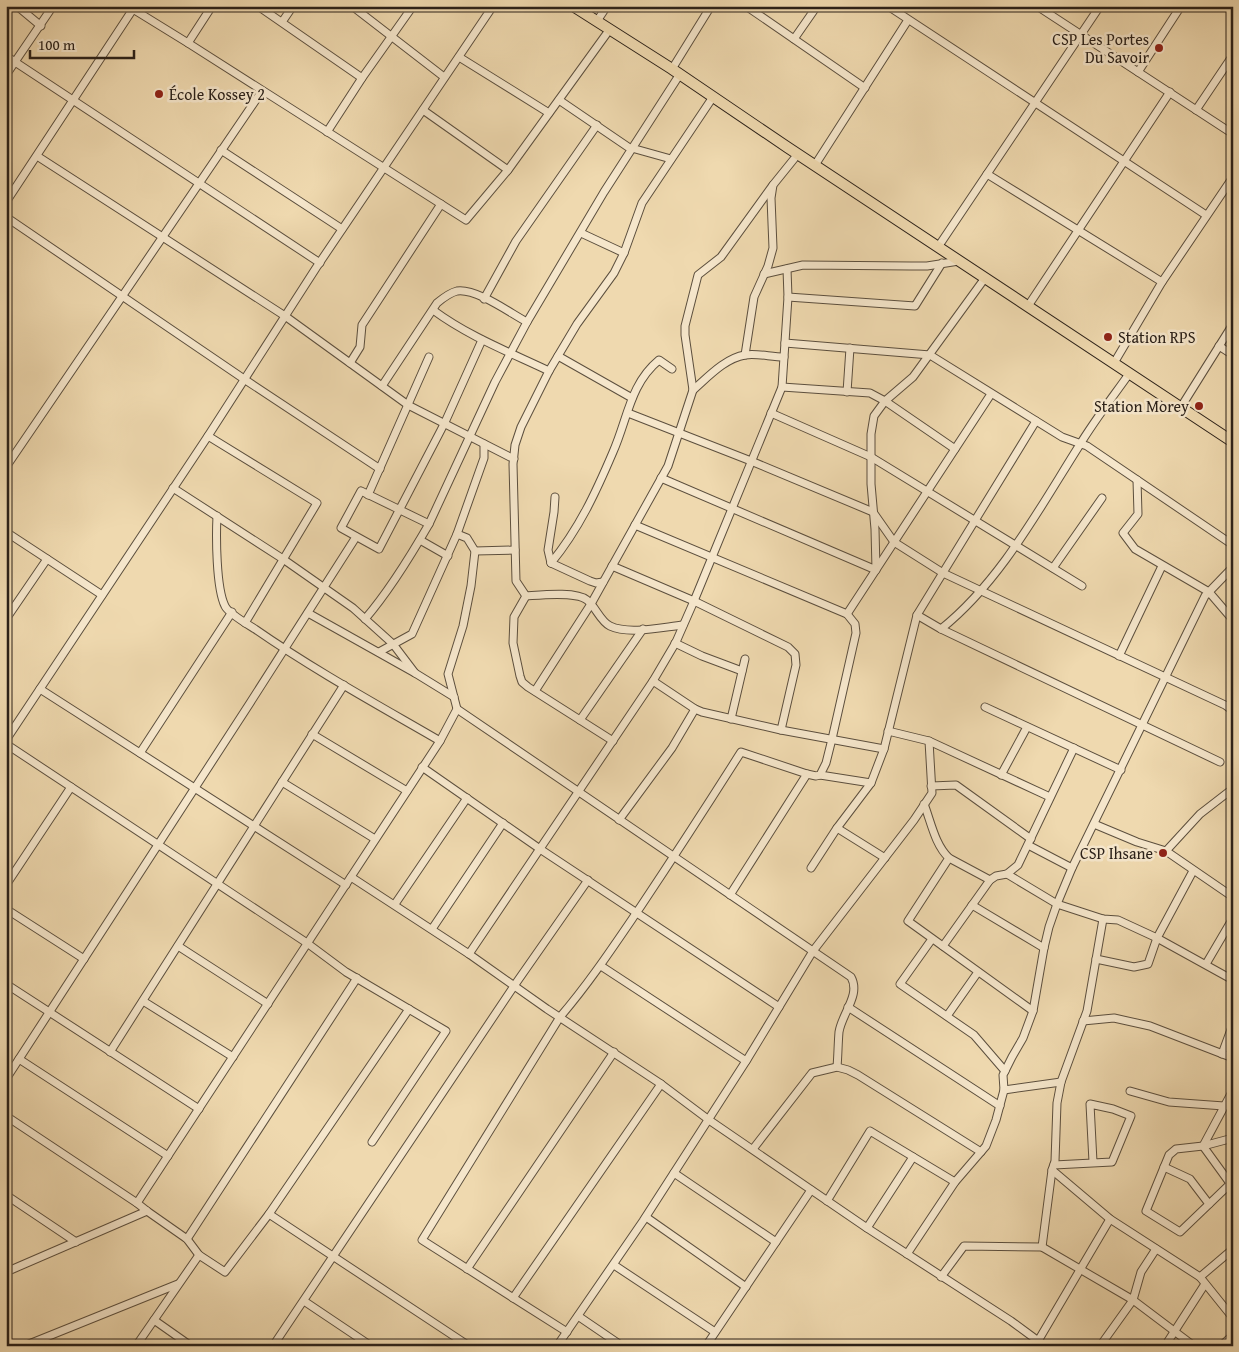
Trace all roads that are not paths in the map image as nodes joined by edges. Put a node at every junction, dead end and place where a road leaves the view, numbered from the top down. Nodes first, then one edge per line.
1 (17, 6) edge
2 (54, 6) edge
3 (212, 6) edge
4 (258, 6) edge
5 (293, 6) edge
6 (352, 6) edge
7 (413, 6) edge
8 (493, 6) edge
9 (573, 6) edge
10 (607, 6) edge
11 (710, 6) edge
12 (746, 6) edge
13 (817, 6) edge
14 (888, 6) edge
15 (1038, 6) edge
16 (1100, 6) edge
17 (1182, 6) edge
18 (132, 7) edge
19 (908, 20) junction
20 (597, 21) junction
21 (282, 22) junction
22 (40, 26) junction
23 (610, 30) junction
24 (1081, 35) junction
25 (391, 36) junction
26 (794, 39) junction
27 (188, 43) junction
28 (1233, 55) edge
29 (6, 56) edge
30 (459, 57) junction
31 (15, 62) junction
32 (676, 72) junction
33 (1138, 72) junction
34 (6, 75) edge
35 (444, 77) junction
36 (362, 78) junction
37 (865, 88) junction
38 (262, 91) junction
39 (1170, 92) junction
40 (713, 97) junction
41 (73, 100) junction
42 (559, 100) junction
43 (1035, 103) junction
44 (423, 110) junction
45 (1196, 110) junction
46 (549, 113) junction
47 (597, 126) junction
48 (327, 132) junction
49 (1233, 134) edge
50 (632, 148) junction
51 (221, 150) junction
52 (798, 154) junction
53 (37, 156) junction
54 (671, 159) junction
55 (1124, 162) junction
56 (815, 165) junction
57 (383, 168) junction
58 (508, 170) junction
59 (987, 174) junction
60 (1233, 177) edge
61 (199, 183) junction
62 (773, 185) junction
63 (6, 202) edge
64 (440, 204) junction
65 (1206, 215) junction
66 (6, 217) edge
67 (342, 229) junction
68 (1078, 231) junction
69 (581, 233) junction
70 (162, 238) junction
71 (938, 247) junction
72 (624, 253) junction
73 (959, 260) junction
74 (320, 263) junction
75 (942, 263) junction
76 (787, 270) junction
77 (764, 274) junction
78 (985, 278) junction
79 (1162, 282) junction
80 (122, 296) junction
81 (788, 297) junction
82 (484, 299) junction
83 (1028, 306) junction
84 (433, 310) junction
85 (285, 316) junction
86 (527, 322) junction
87 (1233, 324) edge
88 (482, 340) junction
89 (785, 343) junction
90 (1219, 346) junction
91 (850, 348) junction
92 (511, 352) junction
93 (745, 355) junction
94 (930, 355) junction
95 (1233, 355) edge
96 (558, 356) junction
97 (429, 357) dead end
98 (784, 357) junction
99 (350, 363) junction
100 (1114, 363) junction
101 (672, 369) dead end
102 (549, 371) junction
103 (1129, 374) junction
104 (244, 379) junction
105 (382, 386) junction
106 (782, 387) junction
107 (693, 390) junction
108 (847, 392) junction
109 (991, 394) junction
110 (632, 398) junction
111 (885, 401) junction
112 (408, 405) junction
113 (1181, 407) junction
114 (628, 413) junction
115 (771, 413) junction
116 (1036, 421) junction
117 (444, 423) junction
118 (678, 432) junction
119 (208, 436) junction
120 (469, 436) junction
121 (1233, 442) edge
122 (1080, 443) junction
123 (484, 444) junction
124 (955, 449) junction
125 (871, 457) junction
126 (514, 459) junction
127 (751, 461) junction
128 (6, 467) edge
129 (380, 468) junction
130 (661, 478) junction
131 (1137, 480) junction
132 (173, 488) junction
133 (928, 491) junction
134 (368, 494) junction
135 (555, 497) dead end
136 (1102, 498) dead end
137 (733, 509) junction
138 (399, 510) junction
139 (874, 512) junction
140 (217, 516) junction
141 (975, 521) junction
142 (429, 524) junction
143 (635, 525) junction
144 (6, 532) edge
145 (457, 534) junction
146 (356, 536) junction
147 (420, 540) junction
148 (894, 542) junction
149 (1015, 545) junction
150 (1233, 545) edge
151 (515, 550) junction
152 (475, 551) junction
153 (448, 556) junction
154 (711, 558) junction
155 (47, 559) junction
156 (283, 559) junction
157 (551, 563) junction
158 (612, 566) junction
159 (1162, 566) junction
160 (1233, 567) edge
161 (1052, 568) junction
162 (876, 570) junction
163 (943, 573) junction
164 (603, 582) junction
165 (1082, 586) dead end
166 (324, 588) junction
167 (981, 591) junction
168 (1209, 592) junction
169 (102, 595) junction
170 (526, 596) junction
171 (694, 601) junction
172 (591, 604) junction
173 (232, 612) junction
174 (308, 613) junction
175 (847, 614) junction
176 (917, 615) junction
177 (6, 619) edge
178 (365, 619) junction
179 (1233, 620) edge
180 (245, 623) junction
181 (683, 625) junction
182 (643, 629) junction
183 (940, 630) junction
184 (675, 643) junction
185 (393, 644) junction
186 (284, 649) junction
187 (379, 652) junction
188 (1119, 656) junction
189 (745, 659) dead end
190 (742, 671) junction
191 (415, 672) junction
192 (1165, 678) junction
193 (653, 681) junction
194 (344, 685) junction
195 (40, 689) junction
196 (535, 691) junction
197 (454, 697) junction
198 (985, 707) dead end
199 (695, 709) junction
200 (457, 710) junction
201 (1233, 711) edge
202 (730, 719) junction
203 (580, 720) junction
204 (1143, 725) junction
205 (1027, 726) junction
206 (781, 730) junction
207 (888, 731) junction
208 (312, 734) junction
209 (832, 739) junction
210 (6, 740) edge
211 (440, 741) junction
212 (613, 741) junction
213 (929, 741) junction
214 (6, 744) edge
215 (1074, 748) junction
216 (884, 749) junction
217 (140, 753) junction
218 (1220, 762) dead end
219 (422, 767) junction
220 (1121, 770) junction
221 (807, 774) junction
222 (820, 775) junction
223 (1001, 775) junction
224 (282, 782) junction
225 (871, 783) junction
226 (931, 786) junction
227 (71, 787) junction
228 (195, 788) junction
229 (1231, 790) dead end
230 (407, 791) junction
231 (578, 793) junction
232 (467, 798) junction
233 (1050, 798) junction
234 (924, 804) junction
235 (619, 820) junction
236 (503, 823) junction
237 (1094, 824) junction
238 (254, 826) junction
239 (837, 828) junction
240 (376, 839) junction
241 (1029, 842) junction
242 (158, 844) junction
243 (540, 849) junction
244 (1166, 851) junction
245 (674, 858) junction
246 (885, 858) junction
247 (949, 858) junction
248 (811, 868) dead end
249 (1072, 868) junction
250 (1193, 871) junction
251 (1007, 874) junction
252 (351, 877) junction
253 (588, 880) junction
254 (990, 880) junction
255 (217, 884) junction
256 (6, 885) edge
257 (346, 885) junction
258 (730, 895) junction
259 (1233, 897) edge
260 (395, 904) junction
261 (1057, 904) junction
262 (972, 905) junction
263 (6, 909) edge
264 (636, 912) junction
265 (1233, 918) edge
266 (1103, 919) junction
267 (432, 929) junction
268 (1157, 938) junction
269 (932, 940) junction
270 (307, 943) junction
271 (178, 946) junction
272 (943, 946) junction
273 (1044, 948) junction
274 (813, 951) junction
275 (469, 954) junction
276 (84, 958) junction
277 (1096, 959) junction
278 (1206, 964) junction
279 (600, 966) junction
280 (978, 972) junction
281 (357, 978) junction
282 (1233, 980) edge
283 (6, 984) edge
284 (514, 986) junction
285 (143, 1001) junction
286 (268, 1004) junction
287 (779, 1007) junction
288 (848, 1007) junction
289 (409, 1009) junction
290 (1034, 1011) junction
291 (49, 1012) junction
292 (947, 1016) junction
293 (560, 1017) junction
294 (1083, 1021) junction
295 (1233, 1024) edge
296 (110, 1052) junction
297 (614, 1052) junction
298 (1222, 1054) junction
299 (233, 1057) junction
300 (1233, 1058) edge
301 (19, 1059) junction
302 (746, 1061) junction
303 (837, 1067) junction
304 (1005, 1071) junction
305 (6, 1079) edge
306 (1061, 1082) junction
307 (661, 1084) junction
308 (1004, 1090) junction
309 (1233, 1090) edge
310 (1130, 1091) dead end
311 (1000, 1106) junction
312 (1224, 1106) junction
313 (199, 1109) junction
314 (6, 1116) edge
315 (708, 1120) junction
316 (1233, 1138) edge
317 (372, 1142) dead end
318 (1203, 1146) junction
319 (753, 1149) junction
320 (981, 1152) junction
321 (168, 1156) junction
322 (913, 1157) junction
323 (1093, 1162) junction
324 (1164, 1167) junction
325 (1053, 1168) junction
326 (674, 1173) junction
327 (955, 1182) junction
328 (1231, 1186) edge
329 (811, 1190) junction
330 (6, 1195) edge
331 (827, 1201) junction
332 (137, 1203) junction
333 (1209, 1204) junction
334 (147, 1212) junction
335 (269, 1214) junction
336 (646, 1217) junction
337 (1110, 1219) junction
338 (867, 1228) junction
339 (187, 1238) junction
340 (76, 1242) junction
341 (776, 1242) junction
342 (1042, 1247) junction
343 (1156, 1249) junction
344 (1233, 1249) edge
345 (907, 1254) junction
346 (199, 1255) junction
347 (333, 1256) junction
348 (614, 1264) junction
349 (468, 1269) junction
350 (1080, 1270) junction
351 (6, 1272) edge
352 (941, 1277) junction
353 (1200, 1277) junction
354 (178, 1284) junction
355 (1205, 1284) junction
356 (746, 1287) junction
357 (513, 1298) junction
358 (1133, 1300) junction
359 (304, 1301) junction
360 (578, 1316) junction
361 (1233, 1318) edge
362 (154, 1320) junction
363 (1175, 1331) junction
364 (567, 1332) junction
365 (715, 1332) junction
366 (1233, 1335) edge
367 (1038, 1340) junction
368 (24, 1346) edge
369 (136, 1346) edge
370 (191, 1346) edge
371 (273, 1346) edge
372 (372, 1346) edge
373 (469, 1346) edge
374 (558, 1346) edge
375 (622, 1346) edge
376 (706, 1346) edge
377 (1046, 1346) edge
378 (1100, 1346) edge
379 (1165, 1346) edge
380 (1194, 1346) edge
381 (1221, 1346) edge

1 - 22 street
2 - 22 street
3 - 27 street
4 - 21 street
5 - 21 street
6 - 25 street
7 - 25 street
8 - 30 street
9 - 20 main road
10 - 20 street
11 - 32 street
12 - 26 street
13 - 26 street
14 - 19 street
15 - 24 street
16 - 24 street
17 - 33 street
18 - 27 street
18 - 41 street
19 - 37 street
19 - 43 street
20 - 23 main road
21 - 36 street
22 - 31 street
23 - 32 main road
23 - 42 street
24 - 33 street
24 - 43 street
25 - 35 street
25 - 36 street
26 - 37 street
27 - 38 street
28 - 45 street
29 - 31 street
30 - 35 street
30 - 46 street
31 - 34 street
31 - 41 street
32 - 40 main road
32 - 50 street
33 - 39 street
35 - 44 street
36 - 48 street
37 - 56 street
38 - 48 street
38 - 51 street
39 - 45 street
39 - 55 street
40 - 52 main road
40 - 54 street
41 - 53 street
41 - 61 street
42 - 46 street
42 - 47 street
43 - 55 street
43 - 59 street
44 - 57 street
44 - 58 street
45 - 49 street
46 - 58 street
47 - 50 street
47 - 82 street
48 - 57 street
50 - 54 street
50 - 69 street
51 - 61 street
51 - 67 street
52 - 56 main road
52 - 62 street
53 - 63 street
53 - 70 street
54 - 72 street
55 - 65 street
55 - 68 street
56 - 71 main road
57 - 64 street
57 - 67 street
58 - 64 street
59 - 68 street
59 - 71 street
60 - 65 street
61 - 70 street
61 - 74 street
62 - 77 street
62 - 107 street
64 - 99 street
65 - 79 street
66 - 80 street
67 - 74 street
68 - 79 street
68 - 83 street
69 - 72 street
69 - 86 street
70 - 80 street
70 - 85 street
71 - 73 main road
72 - 96 street
73 - 75 street
73 - 78 main road
74 - 85 street
75 - 76 street
75 - 81 street
76 - 77 street
76 - 81 street
77 - 93 street
78 - 83 main road
78 - 94 street
79 - 100 street
80 - 104 street
80 - 128 street
81 - 89 street
82 - 84 street
82 - 86 street
83 - 100 main road
84 - 88 street
84 - 105 street
85 - 99 street
85 - 104 street
86 - 92 street
87 - 90 street
88 - 92 street
88 - 117 street
89 - 91 street
89 - 98 street
90 - 95 street
90 - 113 street
91 - 94 street
91 - 108 street
92 - 102 street
92 - 120 street
93 - 98 street
93 - 107 street
94 - 109 street
94 - 111 street
96 - 102 street
96 - 110 street
97 - 112 street
98 - 106 street
99 - 105 street
100 - 103 main road
101 - 110 street
102 - 126 street
103 - 113 main road
103 - 122 street
104 - 119 street
104 - 129 street
105 - 112 street
106 - 108 street
106 - 115 street
107 - 118 street
108 - 111 street
109 - 116 street
109 - 124 street
110 - 114 street
111 - 124 street
111 - 125 street
112 - 117 street
112 - 129 street
113 - 121 main road
114 - 118 street
114 - 157 street
115 - 125 street
115 - 127 street
116 - 122 street
116 - 141 street
117 - 120 street
117 - 138 street
118 - 127 street
118 - 130 street
119 - 132 street
119 - 156 street
120 - 123 street
120 - 142 street
122 - 131 street
122 - 149 street
123 - 126 street
123 - 145 street
124 - 133 street
125 - 133 street
125 - 139 street
126 - 151 street
127 - 137 street
127 - 139 street
129 - 134 street
130 - 137 street
130 - 143 street
131 - 150 street
131 - 159 street
132 - 140 street
132 - 169 street
133 - 141 street
133 - 148 street
134 - 138 street
134 - 146 street
135 - 157 street
136 - 161 street
137 - 154 street
137 - 162 street
138 - 142 street
138 - 146 street
139 - 148 street
139 - 162 street
140 - 156 street
140 - 173 street
141 - 149 street
141 - 163 street
142 - 147 street
143 - 154 street
143 - 158 street
144 - 155 street
145 - 152 street
145 - 153 street
146 - 166 street
147 - 153 street
147 - 178 street
148 - 162 street
148 - 163 street
149 - 161 street
149 - 167 street
151 - 152 street
151 - 170 street
152 - 197 street
153 - 185 street
154 - 171 street
154 - 175 street
155 - 169 street
155 - 177 street
156 - 166 street
156 - 180 street
157 - 164 street
158 - 164 street
158 - 171 street
159 - 168 street
159 - 188 street
160 - 168 street
161 - 165 street
162 - 175 street
163 - 167 street
163 - 176 street
164 - 172 street
166 - 174 street
166 - 178 street
167 - 183 street
167 - 188 street
168 - 179 street
168 - 192 street
169 - 195 street
170 - 172 street
170 - 196 street
171 - 181 street
171 - 206 street
172 - 182 street
172 - 196 street
173 - 180 street
173 - 217 street
174 - 186 street
174 - 187 street
175 - 209 street
176 - 183 street
176 - 207 street
178 - 185 street
180 - 186 street
181 - 182 street
181 - 184 street
182 - 203 street
183 - 204 street
184 - 190 street
184 - 193 street
185 - 187 street
185 - 191 street
186 - 194 street
186 - 228 street
187 - 191 street
188 - 192 street
189 - 190 street
190 - 202 street
191 - 197 street
192 - 201 street
192 - 204 street
193 - 199 street
193 - 212 street
194 - 208 street
194 - 211 street
195 - 210 street
195 - 217 street
196 - 203 street
197 - 200 street
198 - 205 street
199 - 202 street
199 - 235 street
200 - 211 street
200 - 231 street
202 - 206 street
203 - 212 street
204 - 218 street
204 - 220 street
205 - 215 street
205 - 223 street
206 - 209 street
207 - 213 street
207 - 216 street
208 - 224 street
208 - 230 street
209 - 216 street
209 - 222 street
211 - 219 street
212 - 231 street
213 - 223 street
213 - 226 street
214 - 227 street
215 - 220 street
215 - 233 street
216 - 225 street
217 - 228 street
219 - 230 street
219 - 232 street
220 - 237 street
221 - 222 street
221 - 245 street
221 - 258 street
222 - 225 street
223 - 233 street
224 - 238 street
224 - 240 street
225 - 239 street
226 - 234 street
226 - 241 street
227 - 242 street
227 - 256 street
228 - 238 street
228 - 242 street
229 - 244 street
230 - 240 street
231 - 235 street
231 - 243 street
232 - 236 street
232 - 260 street
233 - 241 street
234 - 246 street
234 - 247 street
235 - 245 street
236 - 243 street
236 - 267 street
237 - 244 street
237 - 249 street
238 - 255 street
238 - 257 street
239 - 246 street
239 - 248 street
240 - 252 street
241 - 249 street
241 - 251 street
242 - 255 street
242 - 276 street
243 - 253 street
243 - 275 street
244 - 250 street
245 - 258 street
245 - 264 street
246 - 274 street
247 - 254 street
247 - 269 street
249 - 261 street
250 - 259 street
250 - 268 street
251 - 254 street
251 - 261 street
252 - 257 street
252 - 260 street
253 - 264 street
253 - 284 street
254 - 262 street
255 - 270 street
255 - 271 street
257 - 270 street
258 - 274 street
260 - 267 street
261 - 266 street
261 - 273 street
262 - 272 street
262 - 273 street
263 - 276 street
264 - 279 street
264 - 287 street
265 - 278 street
266 - 268 street
266 - 277 street
267 - 275 street
268 - 277 street
268 - 278 street
269 - 272 street
269 - 292 street
270 - 281 street
270 - 286 street
271 - 285 street
271 - 286 street
272 - 280 street
273 - 290 street
274 - 287 street
274 - 288 street
275 - 284 street
276 - 291 street
277 - 294 street
278 - 282 street
279 - 293 street
279 - 302 street
280 - 290 street
280 - 292 street
281 - 289 street
281 - 339 street
283 - 291 street
284 - 293 street
284 - 347 street
285 - 296 street
285 - 299 street
286 - 299 street
287 - 302 street
288 - 303 street
288 - 311 street
289 - 317 street
289 - 335 street
290 - 304 street
291 - 296 street
291 - 301 street
292 - 304 street
293 - 297 street
293 - 349 street
294 - 298 street
294 - 306 street
295 - 298 street
296 - 313 street
297 - 307 street
297 - 349 street
298 - 300 street
299 - 313 street
301 - 305 street
301 - 321 street
302 - 315 street
303 - 319 street
303 - 320 street
304 - 308 street
306 - 308 street
306 - 325 street
307 - 315 street
307 - 357 street
308 - 311 street
309 - 312 street
310 - 312 street
311 - 320 street
312 - 318 street
313 - 321 street
314 - 332 street
315 - 319 street
315 - 326 street
316 - 318 street
318 - 324 street
318 - 328 street
319 - 329 street
320 - 327 street
321 - 332 street
322 - 327 street
322 - 331 street
322 - 338 street
323 - 323 street
323 - 325 street
324 - 333 street
324 - 333 street
325 - 337 street
325 - 342 street
326 - 336 street
326 - 341 street
327 - 345 street
328 - 333 street
329 - 331 street
329 - 341 street
330 - 340 street
331 - 338 street
332 - 334 street
334 - 339 street
334 - 340 street
335 - 346 street
335 - 347 street
336 - 348 street
336 - 356 street
337 - 343 street
337 - 350 street
338 - 345 street
339 - 346 street
340 - 351 street
341 - 356 street
342 - 350 street
342 - 352 street
343 - 353 street
343 - 358 street
344 - 353 street
345 - 352 street
346 - 354 street
347 - 359 street
347 - 373 street
348 - 360 street
348 - 365 street
349 - 357 street
350 - 358 street
350 - 367 street
352 - 367 street
353 - 355 street
354 - 362 street
354 - 368 street
355 - 361 street
355 - 363 street
356 - 365 street
357 - 364 street
358 - 363 street
358 - 378 street
359 - 371 street
359 - 372 street
360 - 364 street
360 - 375 street
362 - 369 street
362 - 370 street
363 - 379 street
363 - 380 street
364 - 374 street
365 - 376 street
366 - 381 street
367 - 377 street

